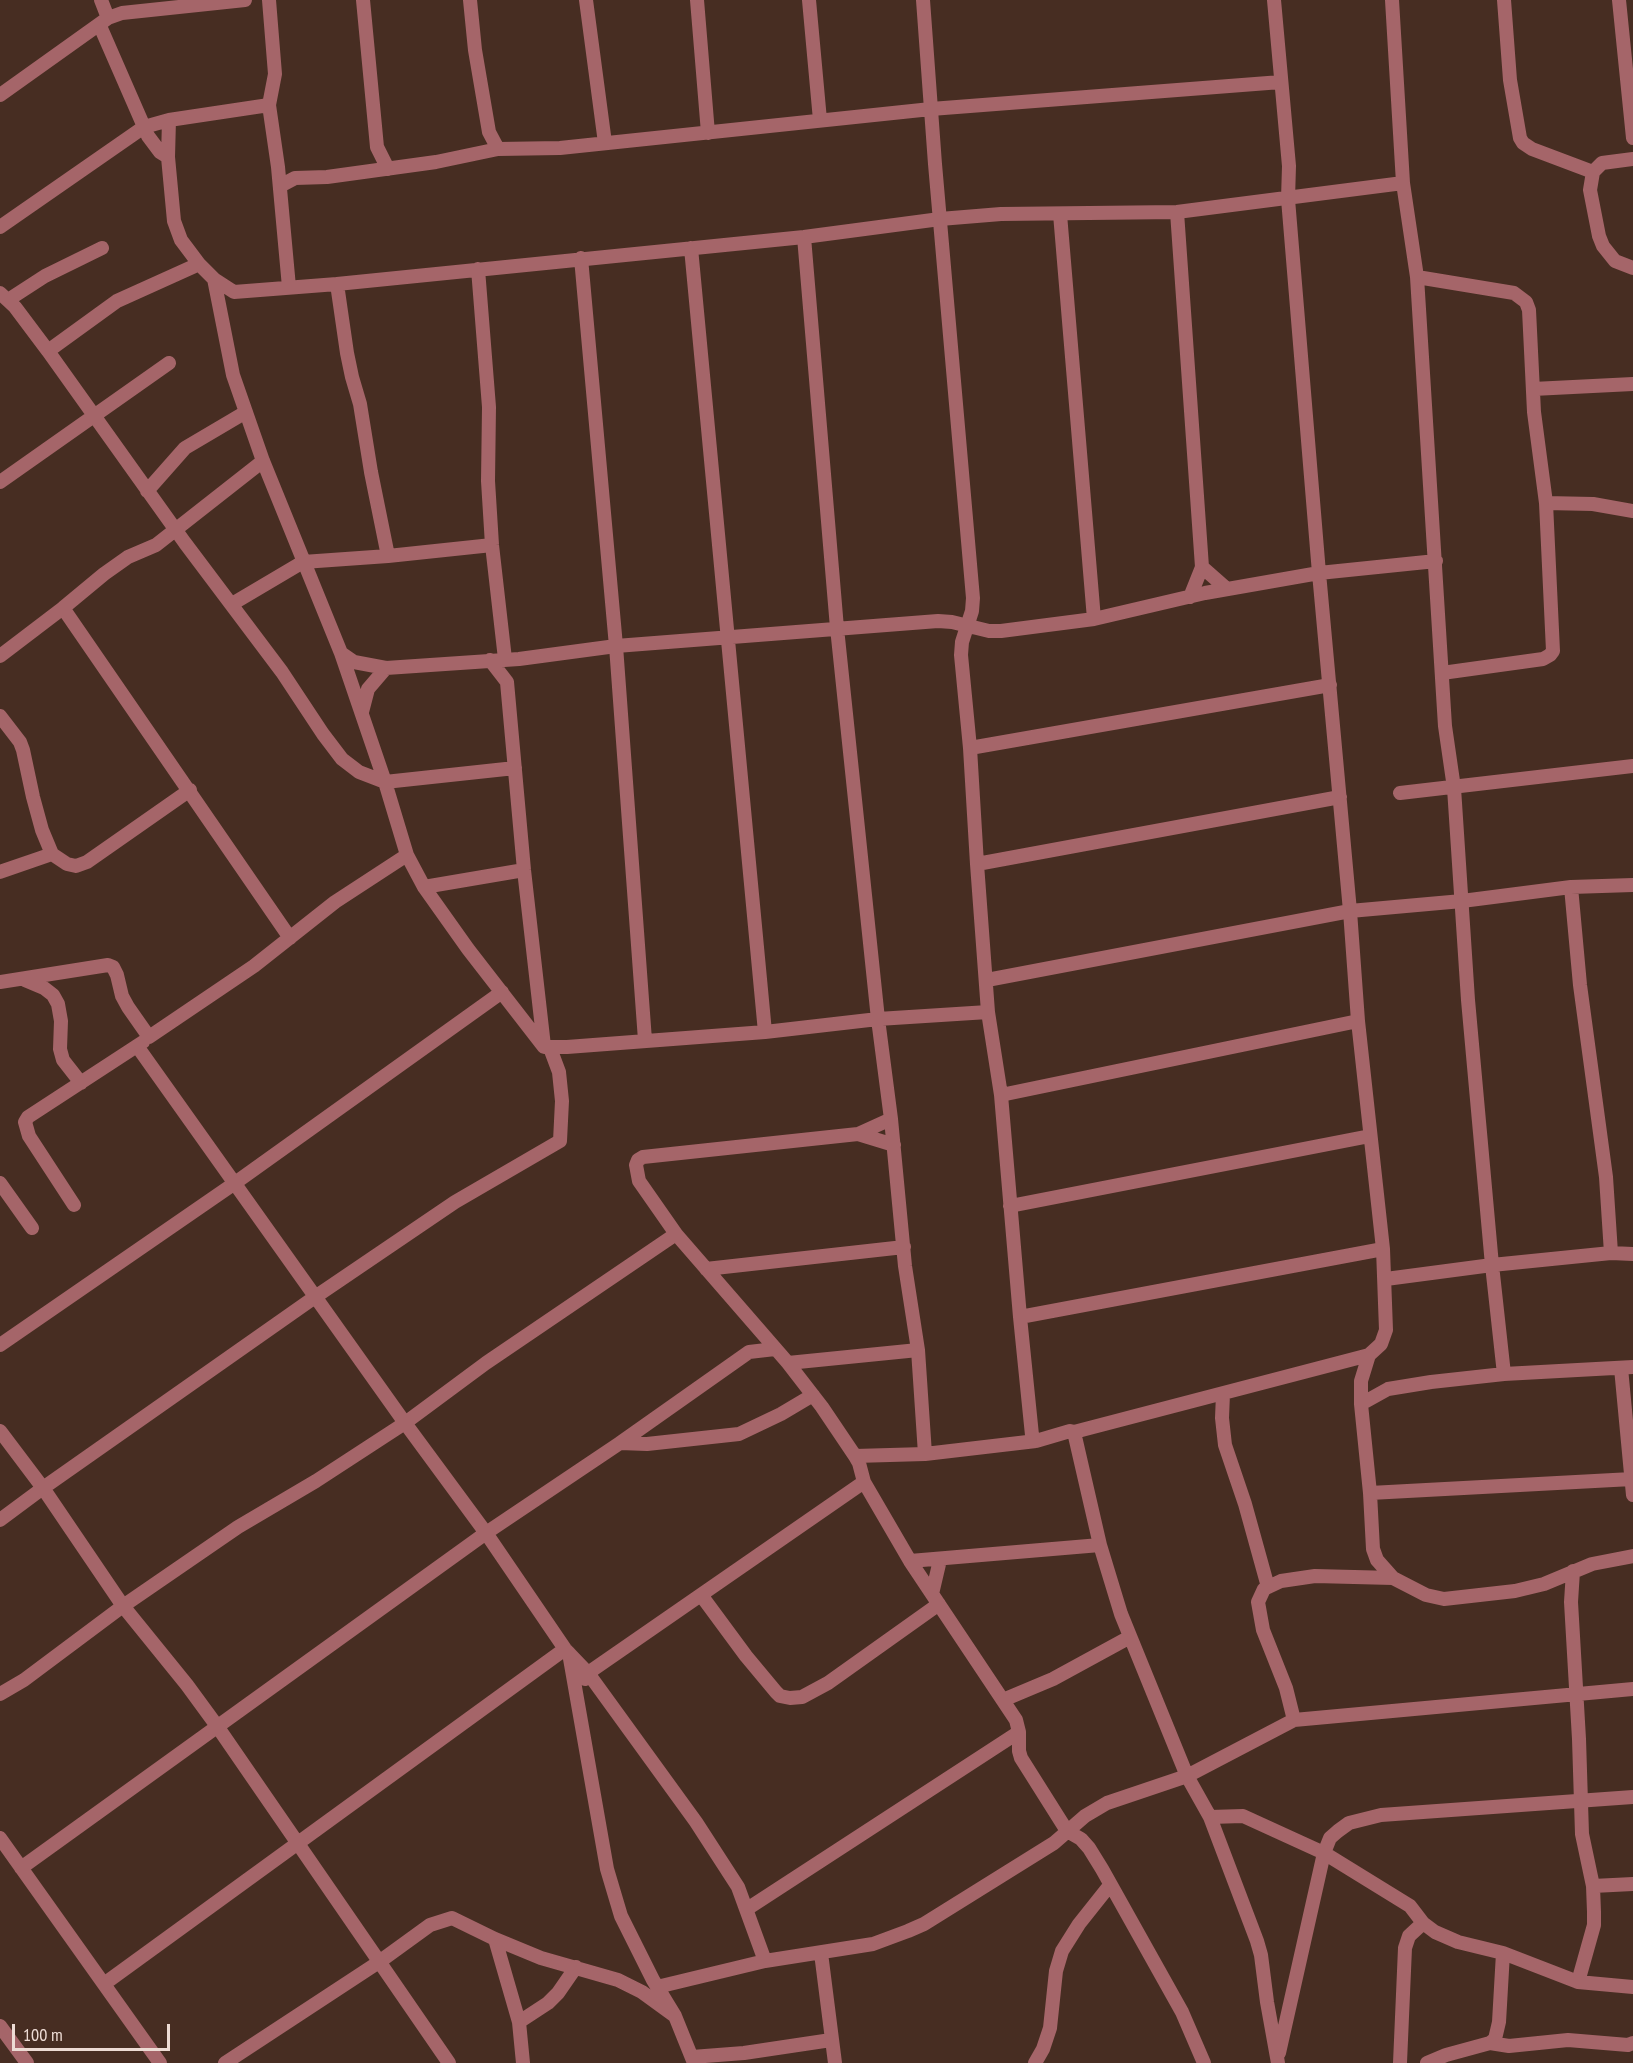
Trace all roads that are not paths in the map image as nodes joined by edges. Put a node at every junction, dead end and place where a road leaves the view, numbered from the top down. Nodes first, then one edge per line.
1 (101, 0) edge
2 (245, 0) edge
3 (269, 0) edge
4 (363, 0) edge
5 (470, 0) edge
6 (586, 0) edge
7 (697, 0) edge
8 (809, 0) edge
9 (923, 0) edge
10 (1274, 0) edge
11 (1392, 0) edge
12 (1504, 0) edge
13 (1619, 0) edge
14 (104, 22) junction
15 (1281, 82) junction
16 (0, 94) edge
17 (269, 105) junction
18 (931, 109) junction
19 (169, 120) junction
20 (820, 120) junction
21 (144, 127) junction
22 (489, 132) junction
23 (708, 133) junction
24 (1633, 138) edge
25 (605, 143) junction
26 (377, 147) junction
27 (498, 149) junction
28 (482, 153) junction
29 (168, 158) junction
30 (1633, 159) edge
31 (278, 167) junction
32 (387, 169) junction
33 (370, 170) junction
34 (1593, 172) junction
35 (295, 178) junction
36 (1403, 183) junction
37 (280, 186) junction
38 (1288, 199) junction
39 (1177, 212) junction
40 (1060, 214) junction
41 (940, 219) junction
42 (0, 227) edge
43 (804, 237) junction
44 (102, 248) dead end
45 (691, 248) junction
46 (581, 258) junction
47 (199, 264) junction
48 (1633, 268) edge
49 (478, 269) junction
50 (1417, 277) junction
51 (214, 279) junction
52 (337, 284) junction
53 (289, 287) junction
54 (234, 292) junction
55 (6, 302) edge
56 (220, 308) junction
57 (48, 351) junction
58 (170, 363) dead end
59 (1633, 384) edge
60 (1533, 389) junction
61 (246, 412) junction
62 (94, 418) junction
63 (263, 461) junction
64 (0, 482) edge
65 (147, 491) junction
66 (1546, 503) junction
67 (1633, 511) edge
68 (177, 529) junction
69 (492, 544) junction
70 (388, 556) junction
71 (1436, 561) junction
72 (303, 562) junction
73 (1202, 567) junction
74 (1319, 573) junction
75 (1227, 589) junction
76 (1190, 597) junction
77 (232, 604) junction
78 (63, 608) junction
79 (1094, 620) junction
80 (967, 626) junction
81 (837, 628) junction
82 (727, 636) junction
83 (616, 646) junction
84 (341, 653) junction
85 (0, 656) edge
86 (512, 659) junction
87 (490, 660) junction
88 (386, 668) junction
89 (1442, 673) junction
90 (507, 682) junction
91 (1330, 685) junction
92 (362, 713) junction
93 (0, 716) edge
94 (970, 748) junction
95 (1633, 766) edge
96 (515, 768) junction
97 (386, 782) junction
98 (1454, 788) junction
99 (190, 790) junction
100 (1400, 793) dead end
101 (1340, 797) junction
102 (52, 854) junction
103 (407, 855) junction
104 (977, 864) junction
105 (524, 870) junction
106 (0, 872) edge
107 (1633, 885) edge
108 (424, 887) junction
109 (1571, 887) junction
110 (1462, 901) junction
111 (1350, 911) junction
112 (290, 938) junction
113 (25, 980) junction
114 (987, 980) junction
115 (0, 982) edge
116 (502, 992) junction
117 (988, 1012) junction
118 (878, 1019) junction
119 (1358, 1021) junction
120 (765, 1032) junction
121 (149, 1037) junction
122 (645, 1040) junction
123 (137, 1046) junction
124 (547, 1048) junction
125 (81, 1083) junction
126 (1001, 1095) junction
127 (891, 1119) junction
128 (858, 1134) junction
129 (1370, 1136) junction
130 (894, 1145) junction
131 (0, 1183) edge
132 (235, 1184) junction
133 (74, 1205) dead end
134 (1010, 1206) junction
135 (32, 1228) dead end
136 (676, 1234) junction
137 (903, 1247) junction
138 (1383, 1249) junction
139 (1611, 1254) junction
140 (1633, 1254) edge
141 (1492, 1265) junction
142 (706, 1269) junction
143 (1386, 1279) junction
144 (315, 1296) junction
145 (1020, 1317) junction
146 (756, 1327) junction
147 (0, 1345) edge
148 (775, 1349) junction
149 (918, 1350) junction
150 (749, 1353) junction
151 (1369, 1355) junction
152 (788, 1363) junction
153 (1627, 1368) edge
154 (1504, 1374) junction
155 (1223, 1394) junction
156 (813, 1395) junction
157 (1361, 1404) junction
158 (405, 1423) junction
159 (0, 1431) edge
160 (1074, 1432) junction
161 (1036, 1441) junction
162 (620, 1443) junction
163 (925, 1454) junction
164 (855, 1456) junction
165 (1632, 1479) edge
166 (864, 1482) junction
167 (43, 1488) junction
168 (1370, 1493) junction
169 (1633, 1495) edge
170 (0, 1520) edge
171 (486, 1533) junction
172 (1100, 1545) junction
173 (1633, 1556) edge
174 (940, 1560) junction
175 (910, 1561) junction
176 (1573, 1571) junction
177 (1393, 1578) junction
178 (1268, 1587) junction
179 (701, 1595) junction
180 (935, 1599) junction
181 (123, 1606) junction
182 (1130, 1637) junction
183 (567, 1651) junction
184 (588, 1672) junction
185 (1633, 1689) edge
186 (0, 1694) edge
187 (1576, 1696) junction
188 (578, 1698) junction
189 (1003, 1700) junction
190 (1294, 1720) junction
191 (217, 1726) junction
192 (1019, 1732) junction
193 (1187, 1776) junction
194 (1633, 1797) edge
195 (1581, 1802) junction
196 (1210, 1817) junction
197 (1067, 1831) junction
198 (0, 1838) edge
199 (297, 1843) junction
200 (1324, 1853) junction
201 (21, 1868) junction
202 (1633, 1884) edge
203 (1110, 1885) junction
204 (1593, 1886) junction
205 (747, 1909) junction
206 (1423, 1923) junction
207 (495, 1939) junction
208 (821, 1953) junction
209 (1503, 1953) junction
210 (765, 1961) junction
211 (379, 1962) junction
212 (576, 1967) junction
213 (1578, 1982) junction
214 (104, 1984) junction
215 (656, 1985) junction
216 (1633, 1988) edge
217 (642, 1992) junction
218 (675, 2016) junction
219 (519, 2022) junction
220 (0, 2026) edge
221 (831, 2040) junction
222 (1490, 2043) junction
223 (1633, 2043) edge
224 (693, 2060) edge
225 (1278, 2062) edge
226 (27, 2063) edge
227 (160, 2063) edge
228 (225, 2063) edge
229 (449, 2063) edge
230 (523, 2063) edge
231 (835, 2063) edge
232 (1035, 2063) edge
233 (1204, 2063) edge
234 (1400, 2063) edge
235 (1427, 2063) edge

1 - 14 street
2 - 14 street
3 - 17 street
4 - 26 street
5 - 22 street
6 - 25 street
7 - 23 street
8 - 20 street
9 - 18 street
10 - 15 street
11 - 36 street
12 - 34 street
13 - 24 street
14 - 16 street
14 - 21 street
15 - 18 street
15 - 38 street
17 - 19 street
17 - 31 street
18 - 20 street
18 - 41 street
19 - 21 street
19 - 29 street
20 - 23 street
21 - 29 street
21 - 42 street
22 - 27 street
22 - 28 street
23 - 25 street
25 - 27 street
26 - 32 street
26 - 33 street
27 - 28 street
28 - 32 street
29 - 47 street
30 - 34 street
31 - 35 street
31 - 37 street
32 - 33 street
33 - 35 street
34 - 48 street
35 - 37 street
36 - 38 street
36 - 50 street
37 - 53 street
38 - 39 street
38 - 74 street
39 - 40 street
39 - 73 street
40 - 41 street
40 - 79 street
41 - 43 street
41 - 80 street
43 - 45 street
43 - 81 street
44 - 55 street
45 - 46 street
45 - 82 street
46 - 49 street
46 - 83 street
47 - 51 street
47 - 57 street
49 - 52 street
49 - 69 street
50 - 60 street
50 - 71 street
51 - 54 street
51 - 56 street
52 - 53 street
52 - 70 street
53 - 54 street
54 - 56 street
55 - 57 street
56 - 61 street
57 - 62 street
58 - 62 street
59 - 60 street
60 - 66 street
61 - 63 street
61 - 65 street
62 - 64 street
62 - 65 street
63 - 68 street
63 - 72 street
65 - 68 street
66 - 67 street
66 - 89 street
68 - 77 street
68 - 78 street
69 - 70 street
69 - 86 street
70 - 72 street
71 - 74 street
71 - 89 street
72 - 77 street
72 - 84 street
73 - 75 street
73 - 76 street
74 - 75 street
74 - 91 street
75 - 76 street
76 - 79 street
77 - 97 street
78 - 85 street
78 - 99 street
79 - 80 street
80 - 81 street
80 - 94 street
81 - 82 street
81 - 118 street
82 - 83 street
82 - 120 street
83 - 86 street
83 - 122 street
84 - 88 street
84 - 92 street
86 - 87 street
86 - 90 street
87 - 88 street
87 - 90 street
88 - 92 street
89 - 98 street
90 - 96 street
91 - 94 street
91 - 101 street
92 - 97 street
93 - 102 street
94 - 104 street
95 - 98 street
96 - 97 street
96 - 105 street
97 - 103 street
98 - 100 street
98 - 110 street
99 - 102 street
99 - 112 street
101 - 104 street
101 - 111 street
102 - 106 street
103 - 108 street
103 - 112 street
104 - 114 street
105 - 108 street
105 - 124 street
107 - 109 street
108 - 116 street
109 - 110 street
109 - 139 street
110 - 111 street
110 - 141 street
111 - 114 street
111 - 119 street
112 - 121 street
113 - 115 street
113 - 121 street
113 - 125 street
114 - 117 street
116 - 124 street
116 - 132 street
117 - 118 street
117 - 126 street
118 - 120 street
118 - 127 street
119 - 126 street
119 - 129 street
120 - 122 street
121 - 123 street
122 - 124 street
123 - 125 street
123 - 132 street
124 - 144 street
125 - 133 street
126 - 134 street
127 - 128 street
127 - 130 street
128 - 130 street
128 - 136 street
129 - 134 street
129 - 138 street
130 - 137 street
131 - 135 street
132 - 144 street
132 - 147 street
134 - 145 street
136 - 142 street
136 - 158 street
137 - 142 street
137 - 149 street
138 - 143 street
138 - 145 street
139 - 140 street
139 - 141 street
141 - 143 street
141 - 154 street
142 - 146 street
143 - 151 street
144 - 158 street
144 - 167 street
145 - 161 street
146 - 148 street
146 - 150 street
148 - 150 street
148 - 152 street
149 - 152 street
149 - 163 street
150 - 162 street
151 - 155 street
151 - 157 street
152 - 156 street
153 - 154 street
153 - 165 street
154 - 157 street
155 - 160 street
155 - 178 street
156 - 162 street
156 - 164 street
157 - 168 street
158 - 171 street
158 - 181 street
159 - 167 street
160 - 161 street
160 - 172 street
161 - 163 street
162 - 171 street
163 - 164 street
164 - 166 street
165 - 168 street
165 - 169 street
166 - 175 street
166 - 179 street
167 - 170 street
167 - 181 street
168 - 177 street
171 - 183 street
171 - 191 street
172 - 174 street
172 - 182 street
173 - 176 street
174 - 175 street
174 - 180 street
175 - 180 street
176 - 177 street
176 - 187 street
177 - 178 street
178 - 190 street
179 - 180 street
179 - 184 street
180 - 189 street
181 - 186 street
181 - 191 street
182 - 189 street
182 - 193 street
183 - 184 street
183 - 188 street
183 - 199 street
184 - 188 street
184 - 205 street
185 - 187 street
187 - 190 street
187 - 195 street
188 - 215 street
189 - 192 street
190 - 193 street
191 - 199 street
191 - 201 street
192 - 197 street
192 - 205 street
193 - 196 street
193 - 197 street
194 - 195 street
195 - 200 street
195 - 204 street
196 - 200 street
196 - 225 street
197 - 203 street
197 - 208 street
198 - 201 street
199 - 211 street
199 - 214 street
200 - 206 street
200 - 225 street
201 - 214 street
202 - 204 street
203 - 232 street
203 - 233 street
204 - 213 street
205 - 210 street
206 - 209 street
206 - 234 street
207 - 211 street
207 - 212 street
207 - 219 street
208 - 210 street
208 - 221 street
209 - 213 street
209 - 222 street
210 - 215 street
211 - 228 street
211 - 229 street
212 - 217 street
212 - 219 street
213 - 216 street
214 - 227 street
215 - 217 street
215 - 218 street
217 - 218 street
218 - 224 street
219 - 230 street
220 - 226 street
221 - 224 street
221 - 231 street
222 - 223 street
222 - 235 street

